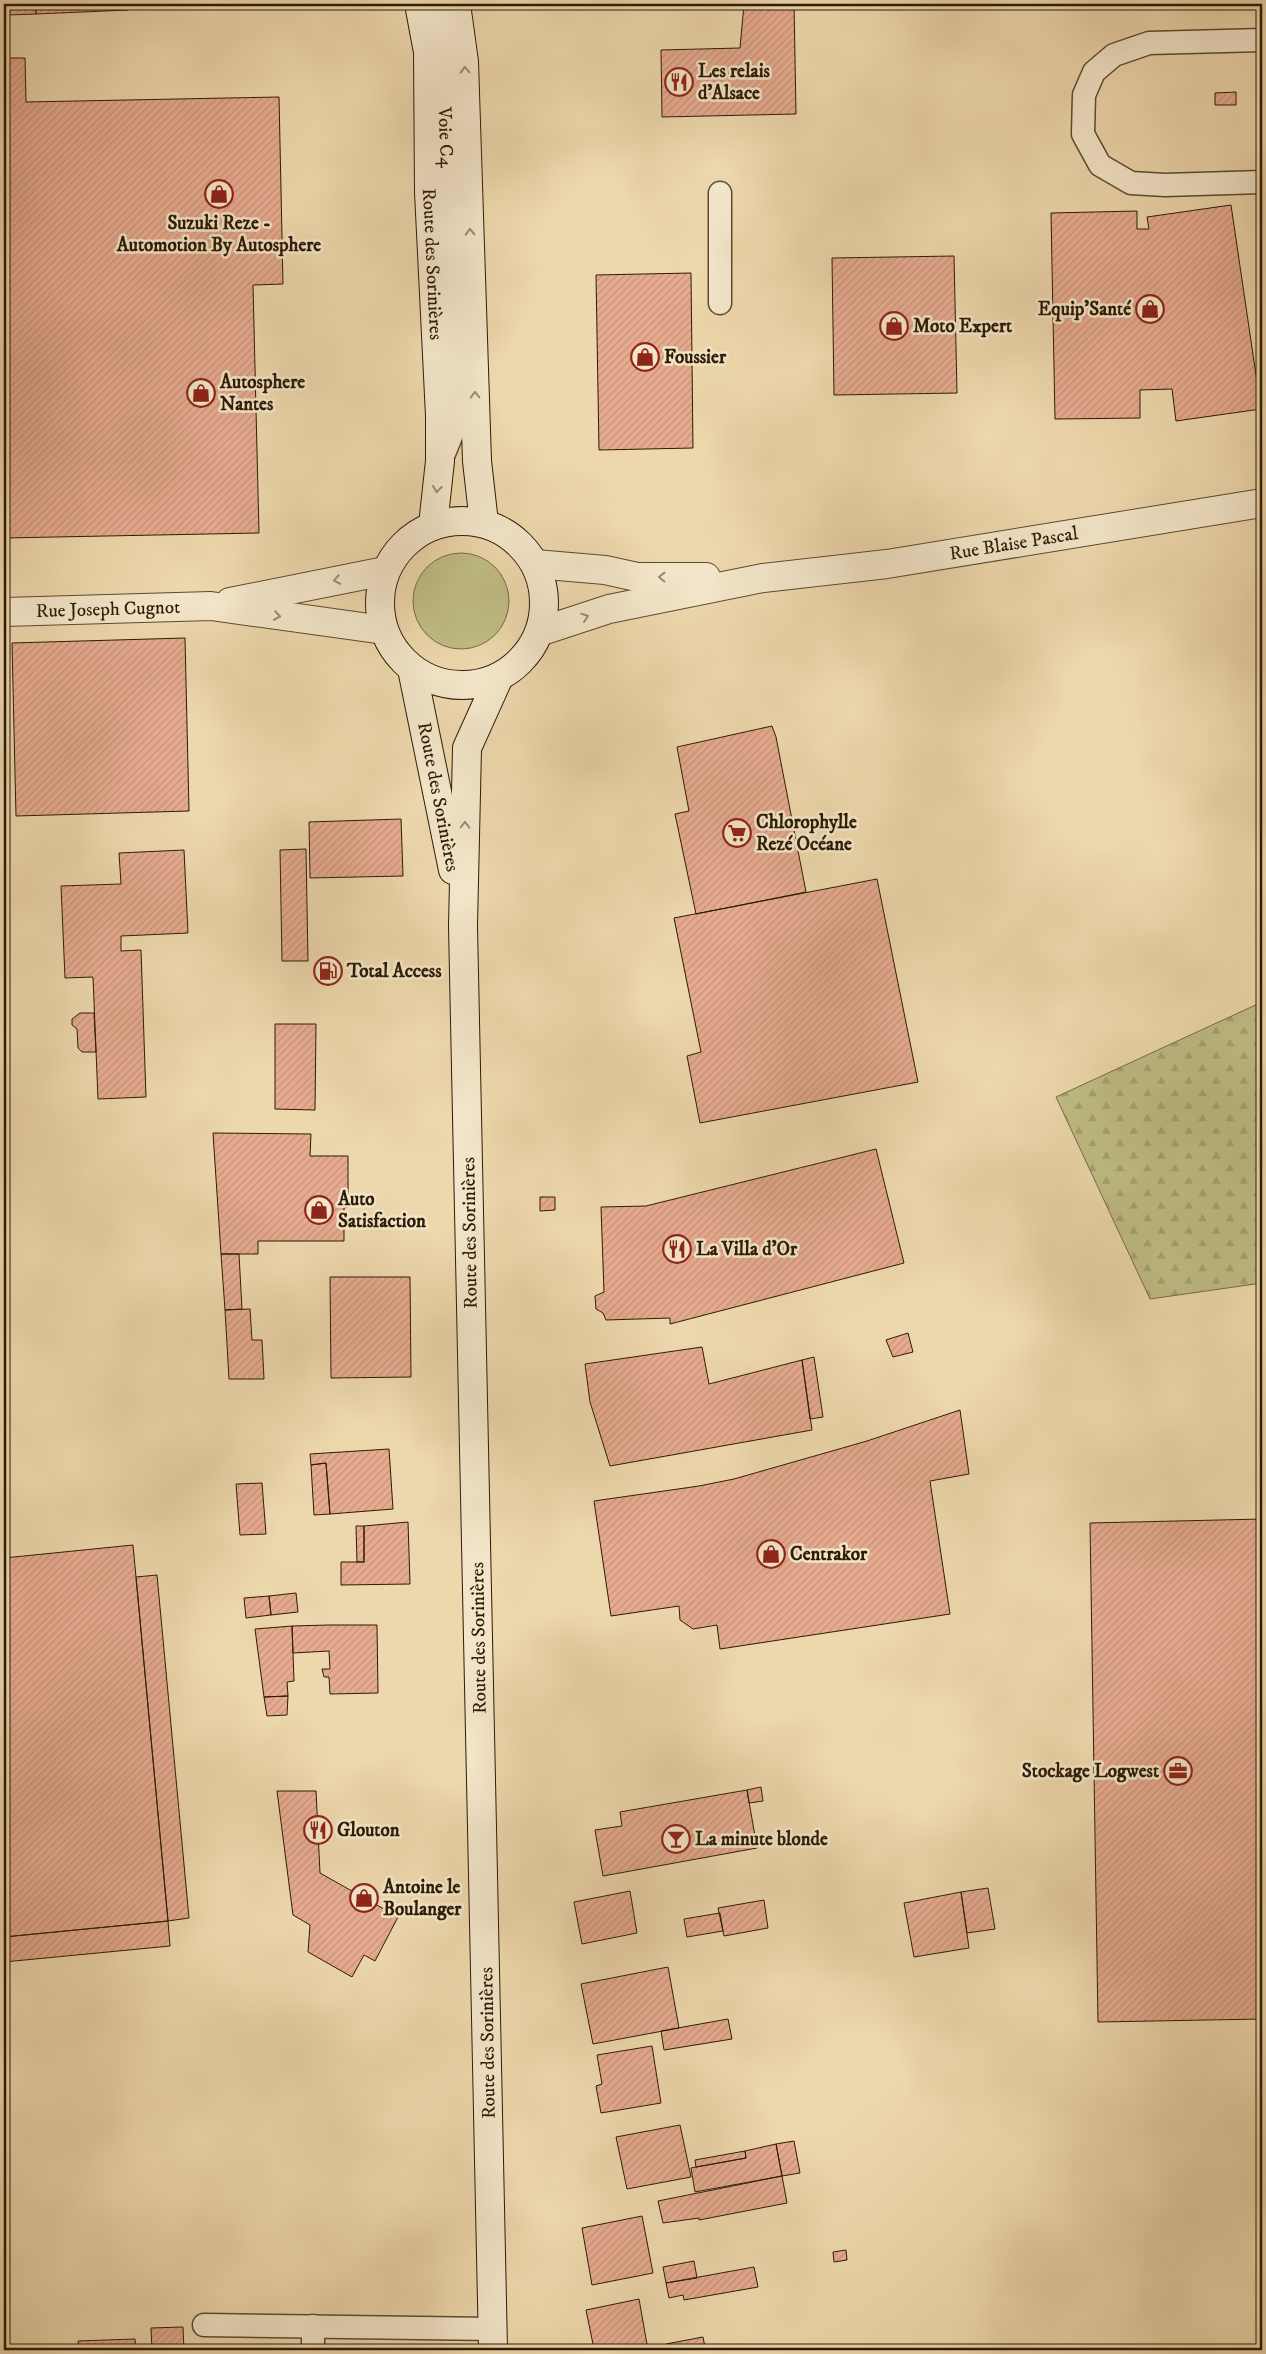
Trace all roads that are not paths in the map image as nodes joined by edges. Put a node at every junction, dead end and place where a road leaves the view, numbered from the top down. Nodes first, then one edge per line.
1 (418, 4) edge
2 (434, 4) edge
3 (456, 4) edge
4 (1262, 40) edge
5 (1262, 182) edge
6 (720, 193) dead end
7 (720, 303) dead end
8 (457, 422) junction
9 (477, 461) junction
10 (440, 462) junction
11 (1262, 503) edge
12 (484, 523) junction
13 (433, 525) junction
14 (535, 564) junction
15 (385, 571) junction
16 (763, 578) junction
17 (211, 606) junction
18 (4, 612) edge
19 (384, 630) junction
20 (539, 632) junction
21 (412, 669) junction
22 (499, 677) junction
23 (463, 926) junction
24 (204, 2325) dead end
25 (313, 2326) junction
26 (493, 2340) edge
27 (313, 2350) edge

1 - 10 main road, Route des Sorinières
2 - 8 lane, Voie C4
9 -> 3 main road, Route des Sorinières
4 - 5 lane
6 - 7 lane
8 - 9 lane, Voie C4
8 - 10 lane, Voie C4
9 - 12 main road, Route des Sorinières
10 -> 13 main road, Route des Sorinières
11 - 16 main road, Rue Blaise Pascal
12 - 13 main road, Route des Sorinières
12 - 14 main road, Route des Sorinières
13 - 15 main road, Route des Sorinières
16 -> 14 main road, Rue Blaise Pascal
14 - 20 main road, Route des Sorinières
15 -> 17 main road, Rue Joseph Cugnot
15 - 19 main road, Route des Sorinières
20 -> 16 main road, Rue Blaise Pascal
17 - 18 main road, Rue Joseph Cugnot
17 -> 19 main road, Rue Joseph Cugnot
19 - 21 main road, Route des Sorinières
20 - 22 main road, Route des Sorinières
21 - 22 main road, Route des Sorinières
21 - 23 main road, Route des Sorinières
23 -> 22 main road, Route des Sorinières
23 - 26 main road, Route des Sorinières
24 - 25 lane
25 - 26 lane
25 - 27 lane

